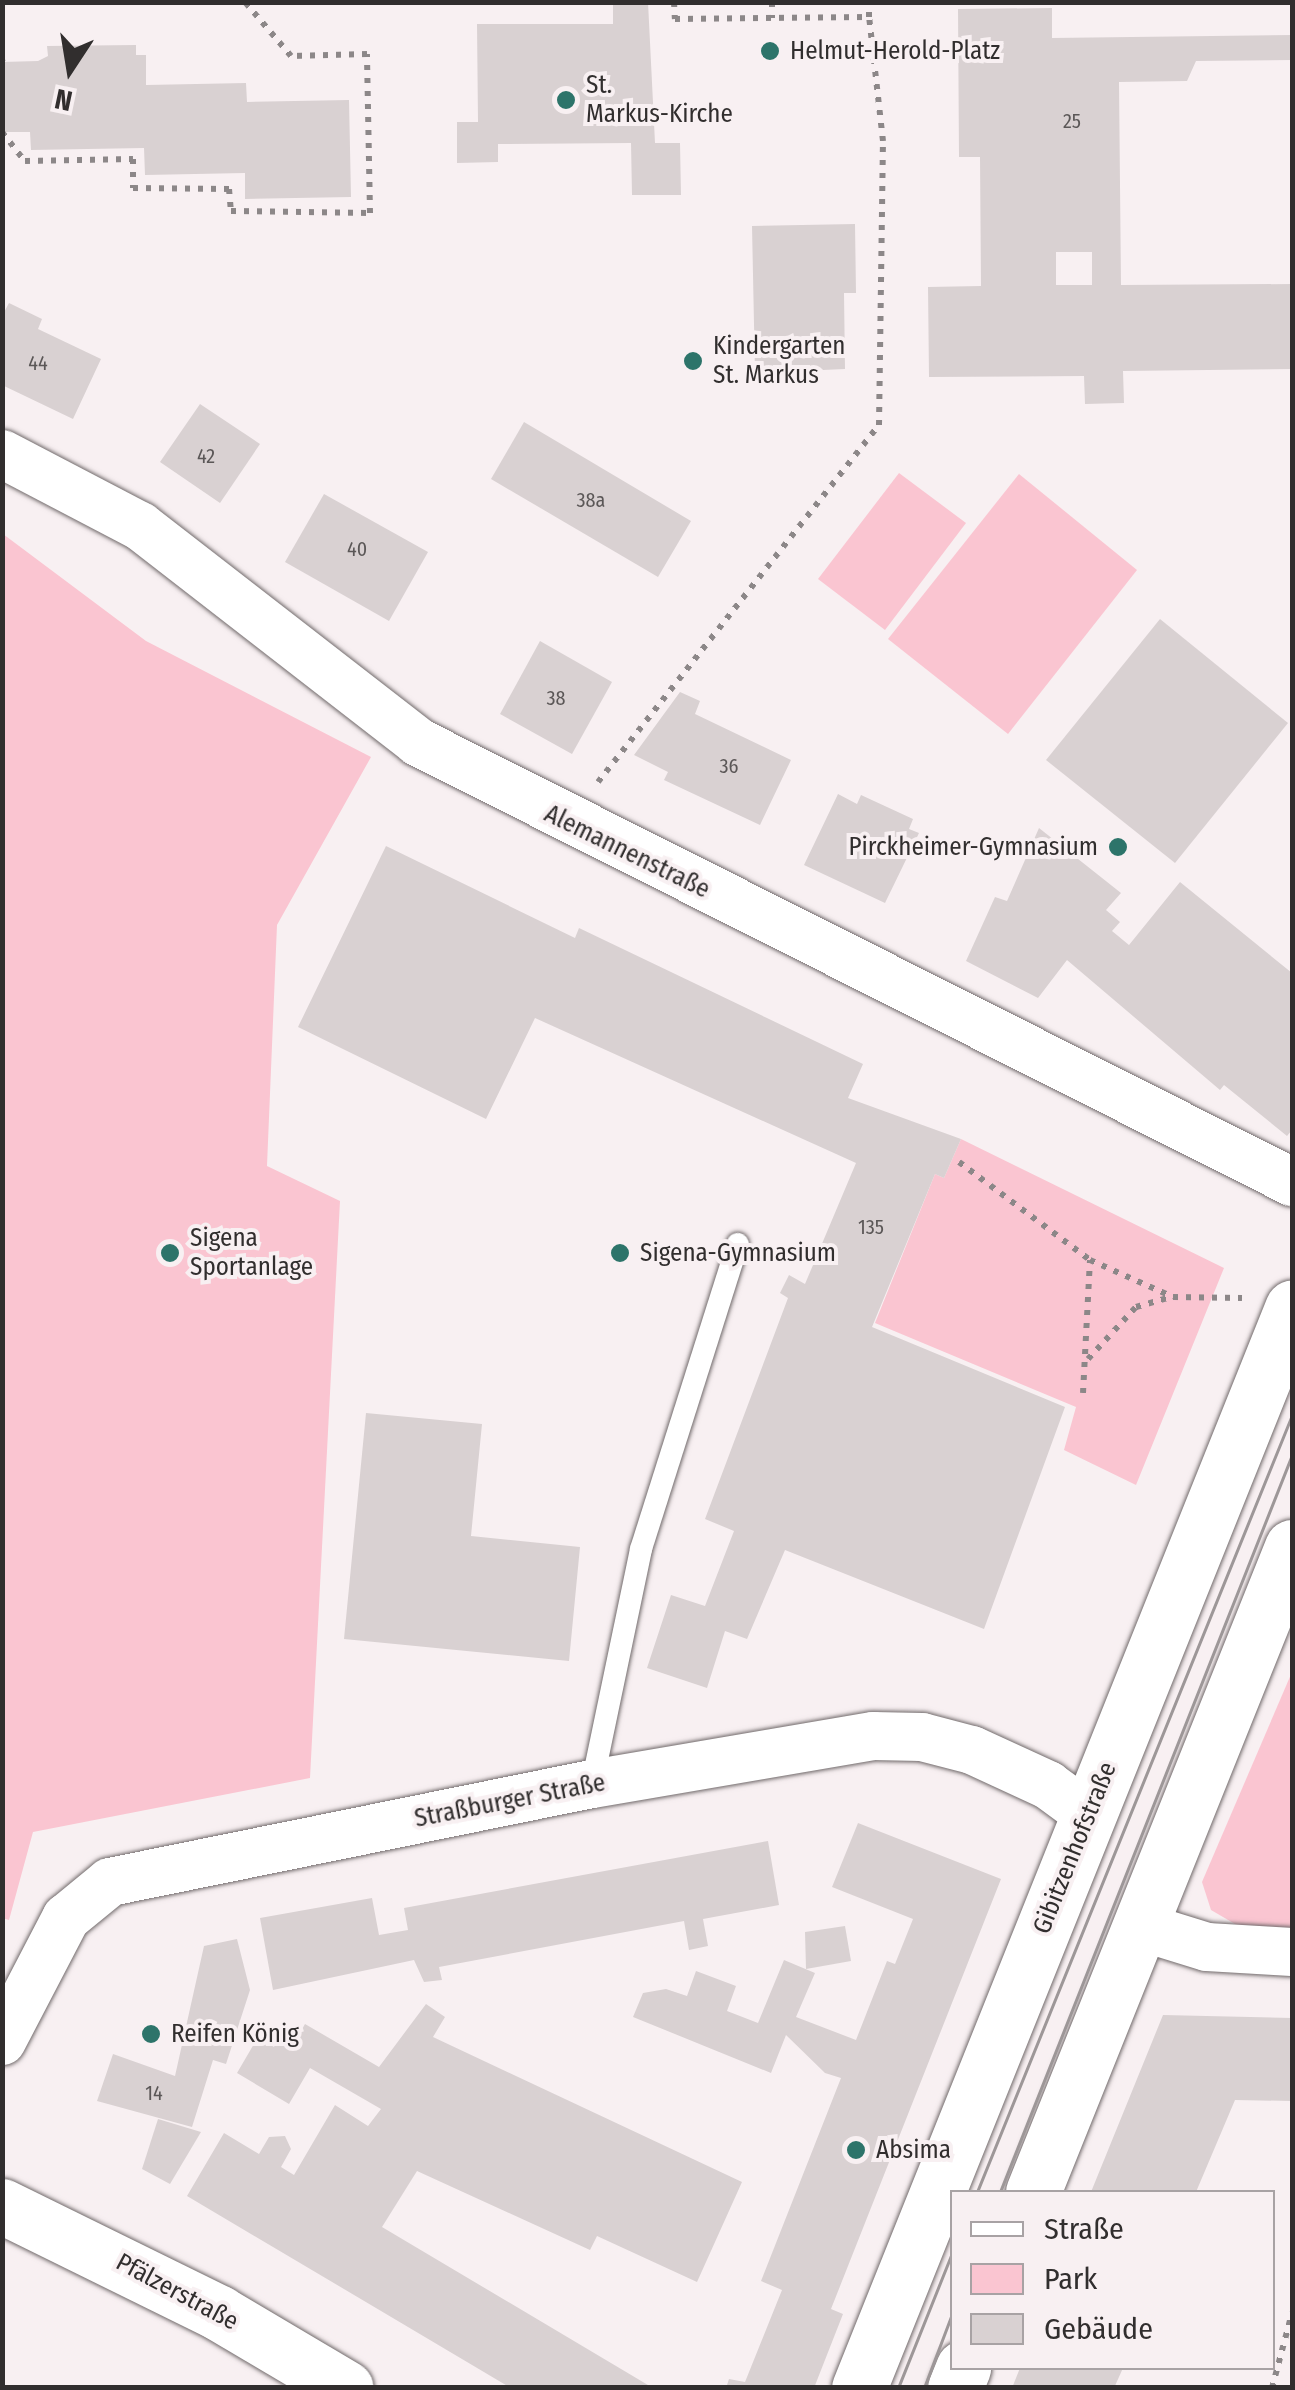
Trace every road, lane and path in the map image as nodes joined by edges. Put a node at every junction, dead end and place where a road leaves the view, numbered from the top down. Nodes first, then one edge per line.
1 (246, 2) edge
2 (674, 2) edge
3 (772, 2) edge
4 (869, 2) edge
5 (869, 17) junction
6 (772, 18) junction
7 (2, 132) edge
8 (2, 454) edge
9 (566, 822) junction
10 (959, 1162) dead end
11 (1292, 1182) edge
12 (738, 1244) dead end
13 (1090, 1260) junction
14 (1173, 1297) junction
15 (1273, 1303) edge
16 (1086, 1360) junction
17 (1083, 1393) dead end
18 (1292, 1547) edge
19 (1276, 1633) edge
20 (592, 1784) junction
21 (1089, 1815) junction
22 (1139, 1926) junction
23 (1292, 1952) edge
24 (2, 2041) edge
25 (1034, 2190) edge
26 (2, 2206) edge
27 (1292, 2313) edge
28 (346, 2388) edge
29 (859, 2388) edge
30 (1272, 2388) edge

1 - 7 path
2 - 6 path
3 - 6 path
4 - 5 path
5 - 6 path
5 - 9 path
8 - 9 street, Alemannenstraße
9 - 11 street, Alemannenstraße
10 - 13 path
12 - 20 lane
13 - 14 path
13 - 16 path
14 - 15 path
14 - 16 path
15 - 21 main road, Gibitzenhofstraße
16 - 17 path
18 - 19 main road
19 - 22 main road
20 - 21 street, Straßburger Straße
20 - 24 street, Straßburger Straße
21 - 29 main road, Gibitzenhofstraße
22 - 23 street
22 - 25 main road
26 - 28 main road, Pfälzerstraße
27 - 30 path

